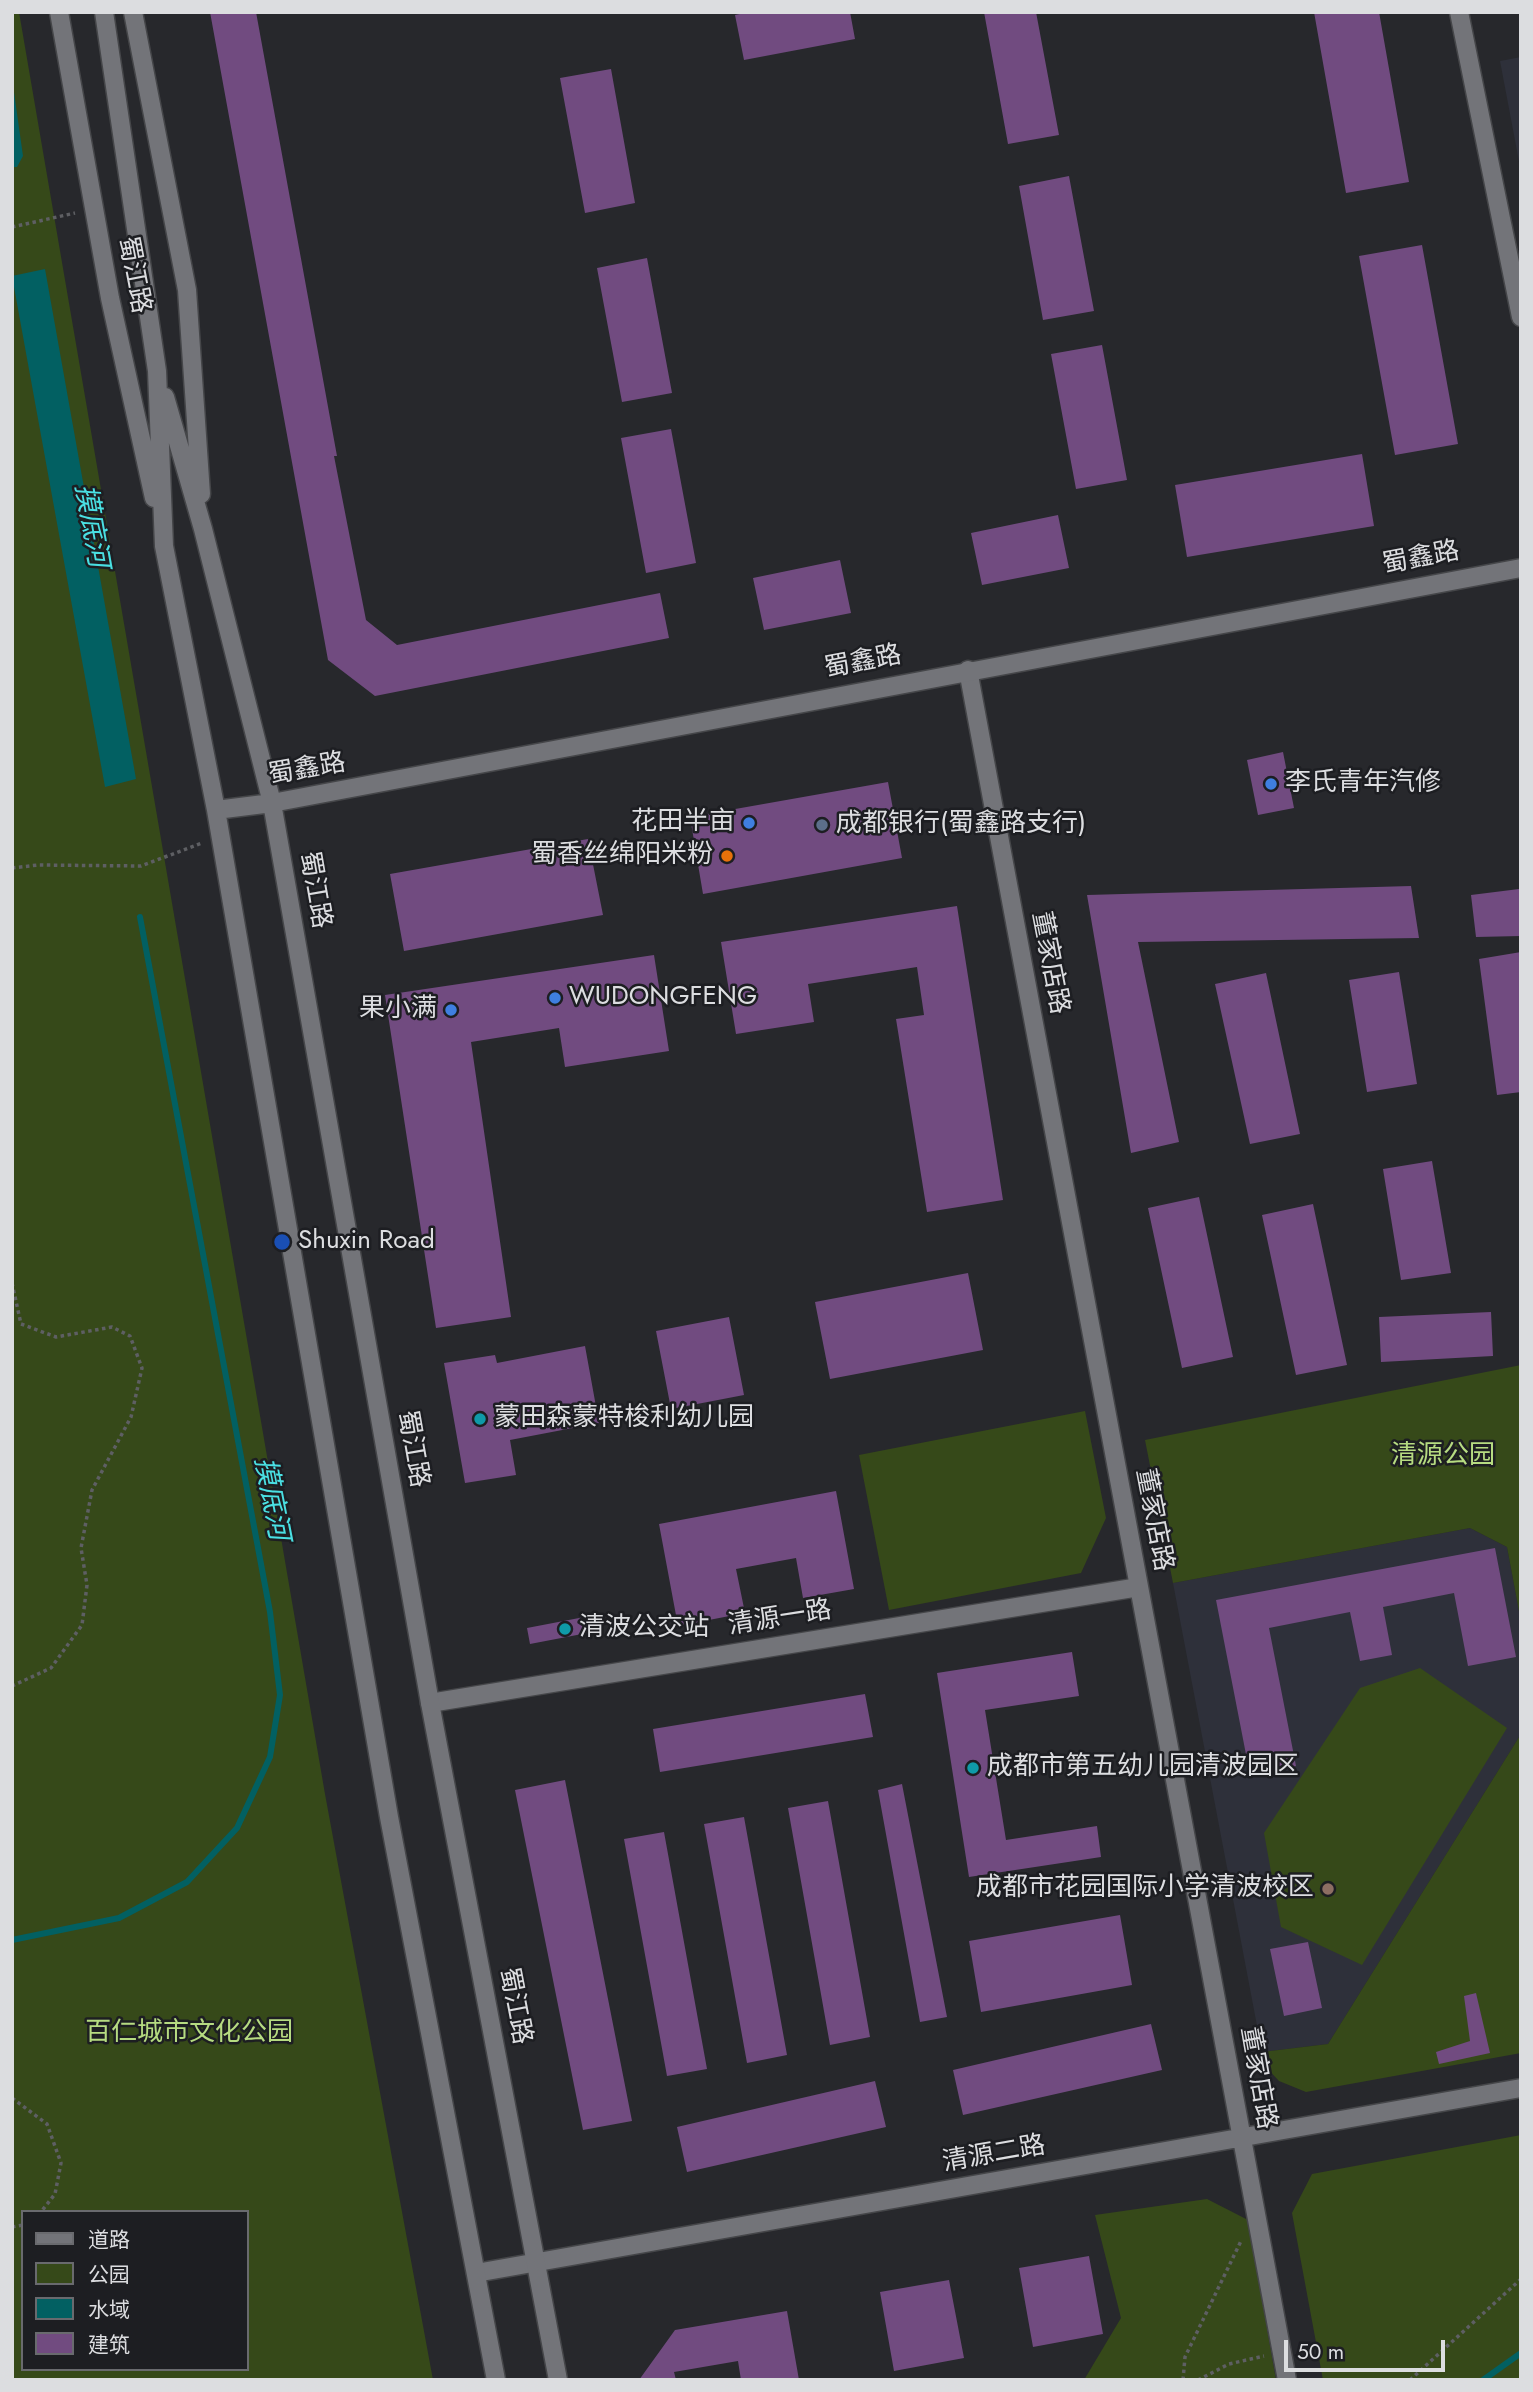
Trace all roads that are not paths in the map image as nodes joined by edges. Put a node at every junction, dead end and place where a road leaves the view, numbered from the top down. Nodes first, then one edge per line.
1 (59, 12) edge
2 (104, 12) edge
3 (133, 12) edge
4 (1459, 12) edge
5 (1521, 317) edge
6 (157, 370) junction
7 (203, 529) junction
8 (164, 546) junction
9 (1521, 568) edge
10 (968, 670) junction
11 (272, 803) junction
12 (216, 810) junction
13 (1139, 1587) junction
14 (430, 1703) junction
15 (1521, 2088) edge
16 (1242, 2137) junction
17 (537, 2263) junction
18 (476, 2273) junction
19 (496, 2380) edge
20 (558, 2380) edge
21 (1286, 2380) edge

1 - 8 street, 蜀江路
2 - 6 street, 蜀江路
3 - 7 street, 蜀江路
4 - 5 street
6 - 7 street, 蜀江路
6 - 8 street, 蜀江路
7 - 11 street, 蜀江路
8 - 12 street, 蜀江路
9 - 10 street, 蜀鑫路
10 - 11 street, 蜀鑫路
10 - 13 street, 董家店路
11 - 12 street, 蜀鑫路
11 - 14 street, 蜀江路
12 - 18 street, 蜀江路
13 - 14 street, 清源一路
13 - 16 street, 董家店路
14 - 17 street, 蜀江路
15 - 16 street, 清源二路
16 - 17 street, 清源二路
16 - 21 street, 董家店路
17 - 18 street, 清源二路
17 - 20 street, 蜀江路
18 - 19 street, 蜀江路

